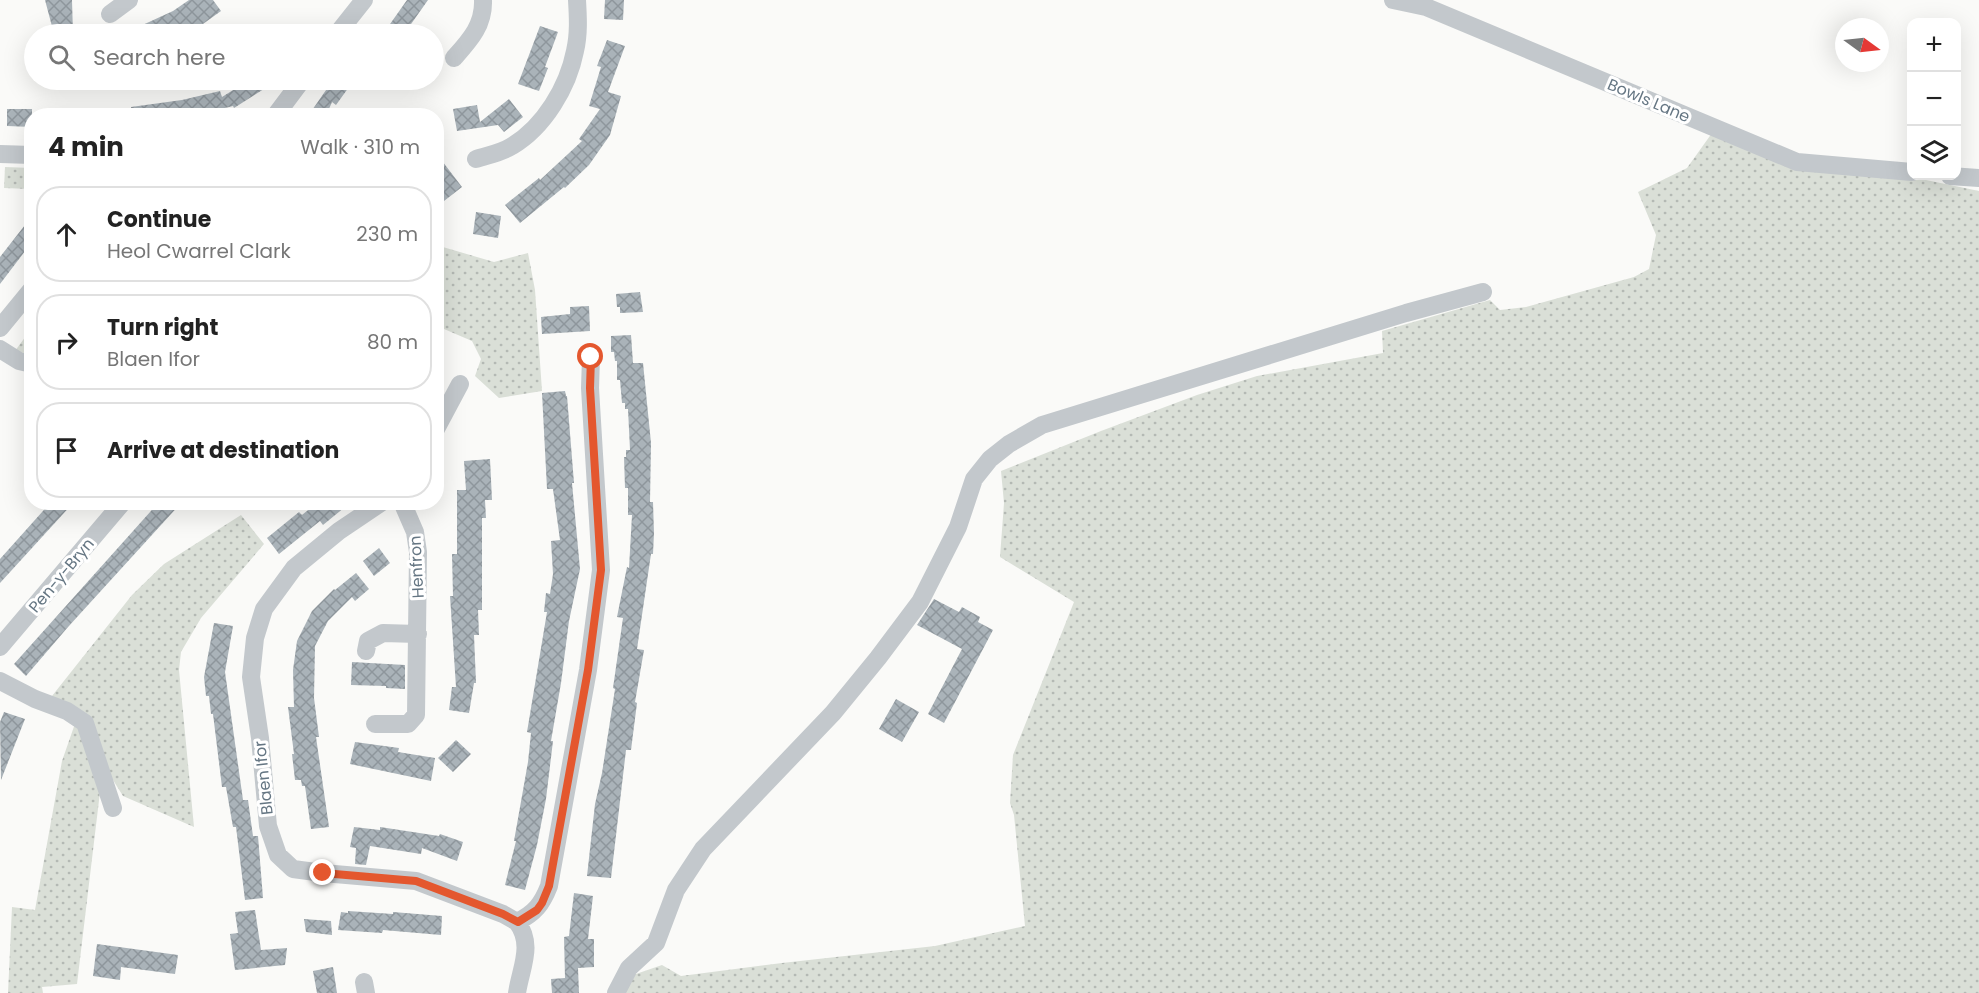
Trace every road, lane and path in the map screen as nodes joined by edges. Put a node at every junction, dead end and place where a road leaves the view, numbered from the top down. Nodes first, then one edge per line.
1 (129, 0) edge
2 (364, 0) edge
3 (483, 0) edge
4 (577, 0) edge
5 (1393, 0) edge
6 (110, 14) dead end
7 (345, 24) edge
8 (454, 58) dead end
9 (294, 90) edge
10 (279, 108) edge
11 (0, 154) edge
12 (24, 155) edge
13 (476, 159) dead end
14 (1907, 172) edge
15 (1961, 177) edge
16 (1979, 178) edge
17 (1484, 292) dead end
18 (24, 299) edge
19 (0, 328) edge
20 (0, 349) edge
21 (591, 357) dead end
22 (24, 362) edge
23 (460, 384) dead end
24 (444, 414) edge
25 (116, 510) edge
26 (370, 510) edge
27 (405, 510) edge
28 (418, 634) junction
29 (0, 647) edge
30 (366, 651) dead end
31 (0, 681) edge
32 (375, 724) dead end
33 (113, 808) dead end
34 (518, 922) junction
35 (517, 993) edge
36 (616, 993) edge

1 - 6 street
2 - 7 street
3 - 8 street
4 - 13 street
5 - 14 street, Bowls Lane
9 - 10 street
11 - 12 street
15 - 16 street
17 - 36 street
18 - 19 street
20 - 22 street
21 - 34 street
23 - 24 street
25 - 29 street, Pen-y-Bryn
26 - 34 street, Blaen Ifor
27 - 28 street, Henfron
28 - 30 street
28 - 32 street, Henfron
31 - 33 street
34 - 35 street

